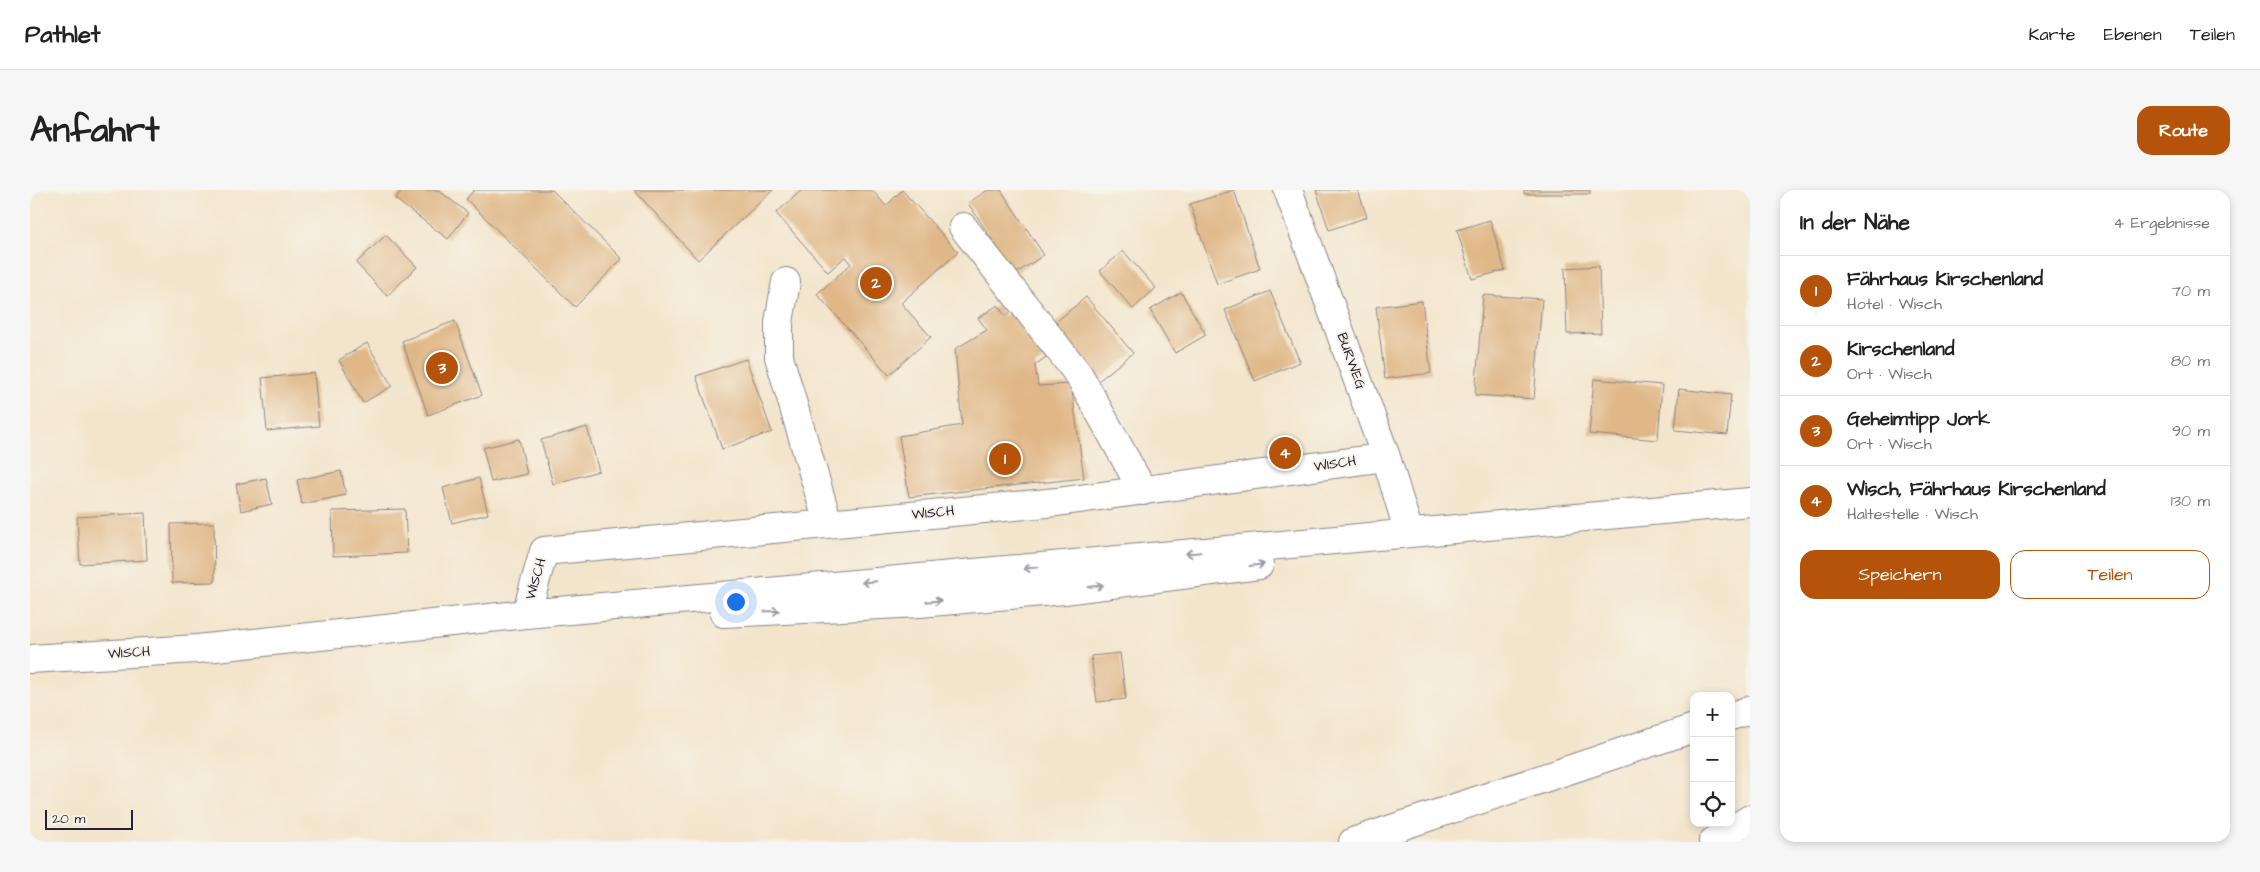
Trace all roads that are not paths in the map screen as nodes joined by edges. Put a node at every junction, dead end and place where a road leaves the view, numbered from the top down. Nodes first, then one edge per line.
1 (1288, 190) edge
2 (963, 227) dead end
3 (786, 282) dead end
4 (1386, 457) junction
5 (1143, 490) junction
6 (1750, 502) edge
7 (828, 524) junction
8 (1409, 533) junction
9 (526, 614) junction
10 (30, 659) edge
11 (1750, 710) edge
12 (1735, 715) edge
13 (1690, 729) edge
14 (1750, 819) edge
15 (1353, 842) edge
16 (1713, 842) edge

1 - 4 street, BURWEG
2 - 5 street
3 - 7 street
4 - 5 street, WISCH
4 - 8 street, BURWEG
5 - 7 street, WISCH
6 - 8 street, WISCH
7 - 9 street, WISCH
8 - 9 street, WISCH
9 - 10 street, WISCH
11 - 12 street
13 - 15 street
14 - 16 street

